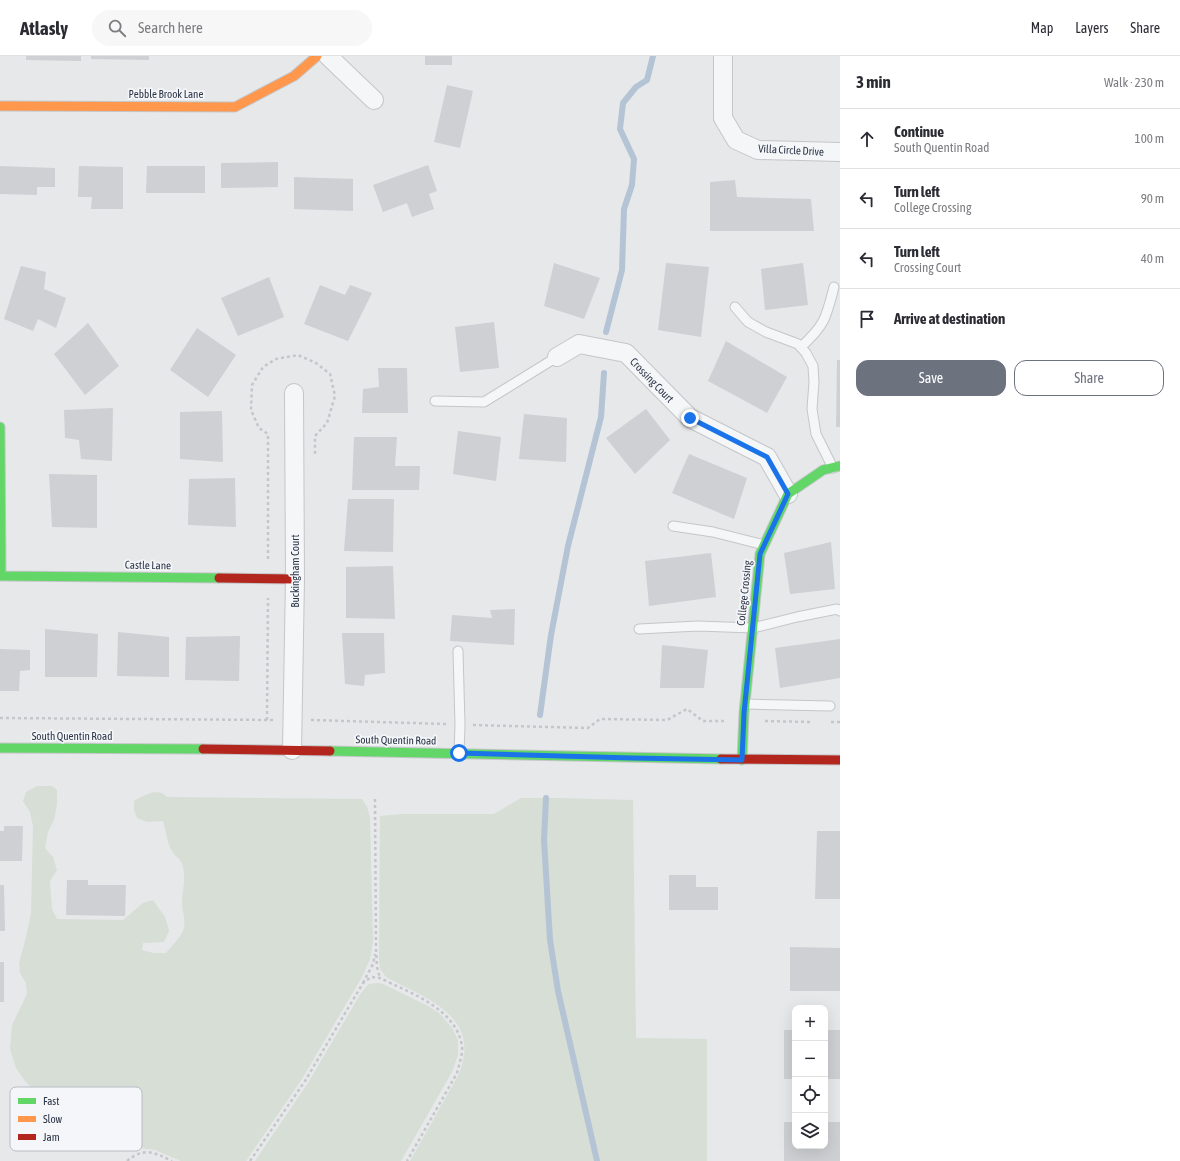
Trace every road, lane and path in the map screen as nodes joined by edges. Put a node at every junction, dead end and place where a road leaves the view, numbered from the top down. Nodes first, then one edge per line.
1 (317, 56) edge
2 (328, 56) edge
3 (724, 56) edge
4 (374, 100) dead end
5 (0, 106) edge
6 (840, 152) edge
7 (834, 287) dead end
8 (735, 307) dead end
9 (801, 347) junction
10 (557, 358) joint
11 (294, 393) dead end
12 (435, 401) dead end
13 (0, 427) edge
14 (837, 467) edge
15 (788, 494) junction
16 (673, 526) dead end
17 (764, 546) junction
18 (295, 579) junction
19 (840, 611) edge
20 (753, 628) junction
21 (639, 629) dead end
22 (458, 651) dead end
23 (745, 704) junction
24 (830, 706) dead end
25 (0, 718) edge
26 (292, 720) junction
27 (744, 721) junction
28 (818, 722) dead end
29 (825, 722) dead end
30 (840, 722) edge
31 (460, 725) junction
32 (0, 748) edge
33 (292, 750) junction
34 (459, 753) junction
35 (742, 760) junction
36 (840, 760) edge
37 (375, 799) dead end
38 (376, 950) junction
39 (380, 978) junction
40 (363, 983) junction
41 (127, 1161) edge
42 (172, 1161) edge
43 (250, 1161) edge
44 (407, 1161) edge

1 - 5 street, Pebble Brook Lane
2 - 4 street
3 - 6 street, Villa Circle Drive
7 - 9 lane
8 - 9 lane
9 - 14 lane
10 - 12 lane
10 - 15 street, Crossing Court
11 - 18 street, Buckingham Court
13 - 18 street, Castle Lane
14 - 15 street
15 - 17 street, College Crossing
16 - 17 lane
17 - 20 street, College Crossing
18 - 26 street, Buckingham Court
19 - 20 lane
20 - 21 lane
20 - 23 street, College Crossing
22 - 31 lane
23 - 24 lane
23 - 27 street, College Crossing
25 - 26 path
26 - 31 path
26 - 33 street, Buckingham Court
27 - 28 path
27 - 31 path
27 - 35 street, College Crossing
29 - 30 path
31 - 34 lane
32 - 33 street, South Quentin Road
33 - 34 street, South Quentin Road
34 - 35 street, South Quentin Road
35 - 36 street, South Quentin Road
37 - 38 path
38 - 39 path
38 - 40 path
39 - 40 path
39 - 44 path
40 - 43 path
41 - 42 path

